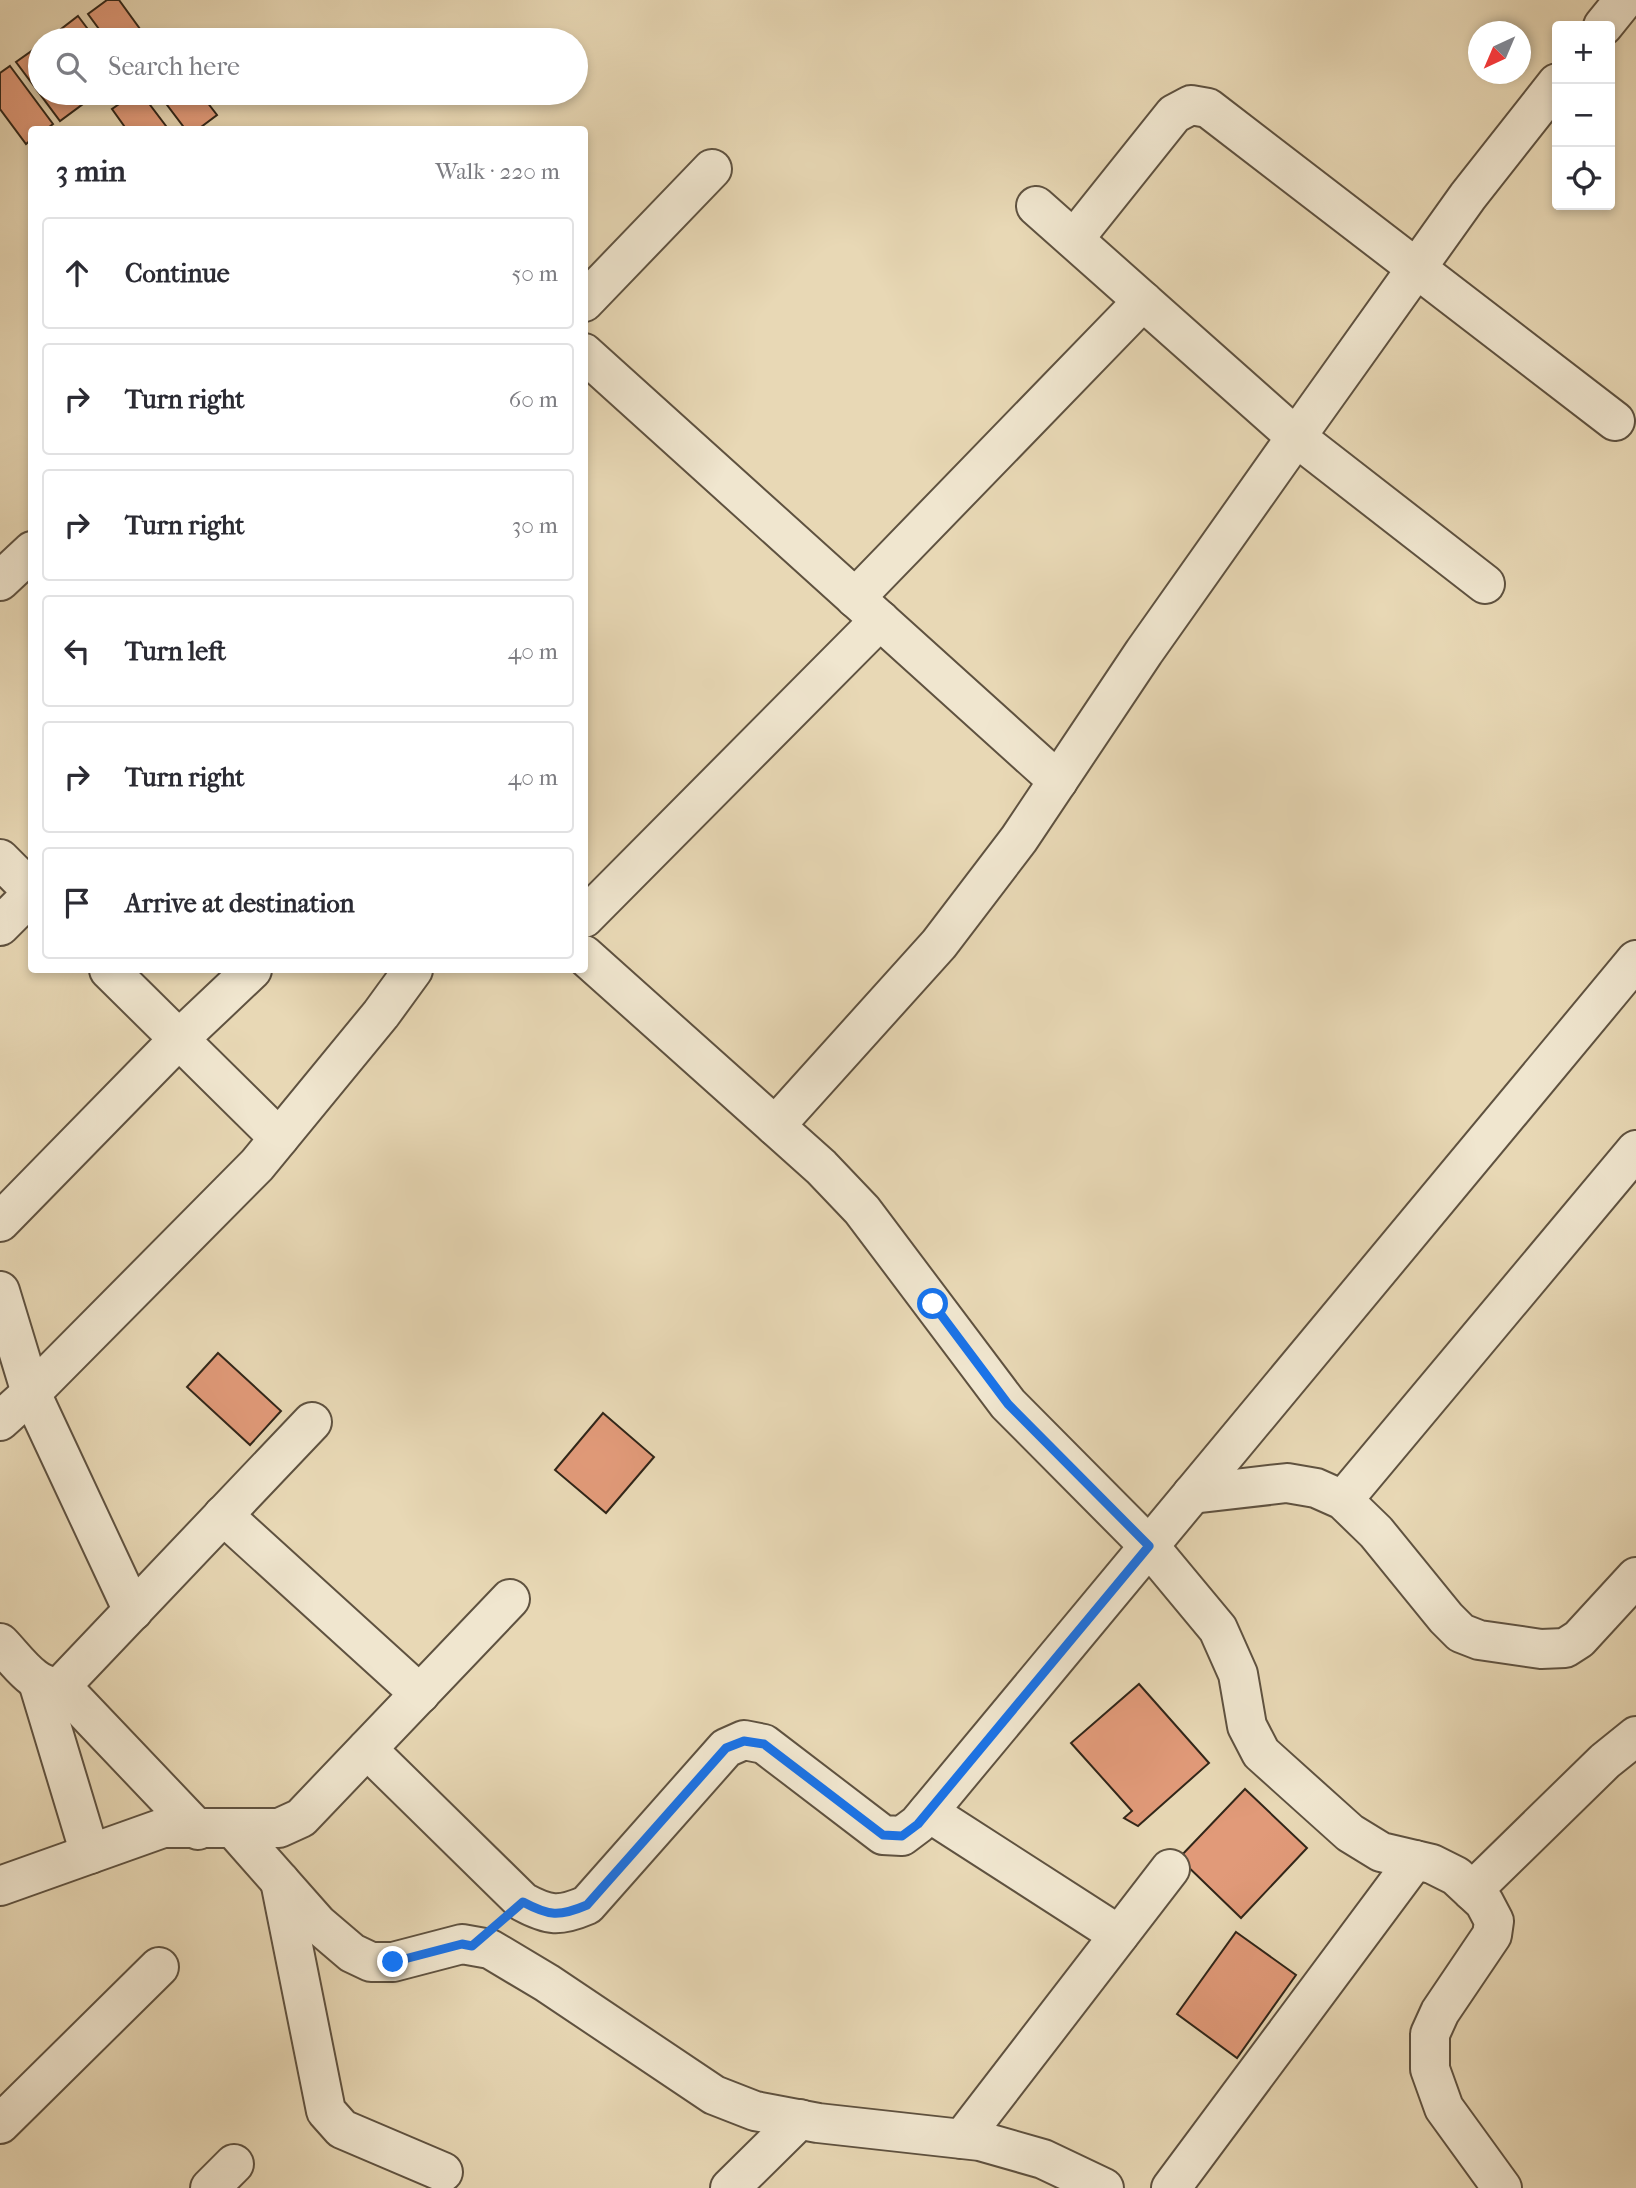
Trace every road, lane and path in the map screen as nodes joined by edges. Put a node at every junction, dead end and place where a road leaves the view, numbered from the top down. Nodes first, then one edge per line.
1 (1623, 0) edge
2 (1607, 21) edge
3 (1556, 84) edge
4 (712, 169) dead end
5 (1037, 206) dead end
6 (1074, 239) junction
7 (1417, 268) junction
8 (588, 298) edge
9 (1143, 301) junction
10 (588, 357) edge
11 (1615, 421) dead end
12 (1296, 437) junction
13 (28, 555) edge
14 (0, 581) edge
15 (1485, 584) dead end
16 (868, 609) junction
17 (1058, 780) junction
18 (0, 859) edge
19 (28, 889) edge
20 (28, 897) edge
21 (588, 914) edge
22 (0, 926) edge
23 (588, 960) edge
24 (1636, 960) edge
25 (112, 973) edge
26 (249, 973) edge
27 (411, 973) edge
28 (178, 1040) junction
29 (775, 1126) junction
30 (279, 1138) junction
31 (1636, 1150) edge
32 (0, 1222) edge
33 (0, 1291) edge
34 (31, 1393) junction
35 (0, 1421) edge
36 (312, 1422) dead end
37 (1192, 1494) junction
38 (1343, 1500) junction
39 (223, 1515) junction
40 (1149, 1546) junction
41 (1636, 1577) edge
42 (510, 1599) dead end
43 (133, 1611) junction
44 (0, 1643) edge
45 (50, 1684) junction
46 (420, 1694) junction
47 (1636, 1736) edge
48 (367, 1749) junction
49 (928, 1812) junction
50 (216, 1829) junction
51 (90, 1854) junction
52 (1415, 1860) junction
53 (1170, 1869) dead end
54 (280, 1881) junction
55 (0, 1886) edge
56 (1472, 1891) junction
57 (523, 1902) junction
58 (1119, 1935) junction
59 (472, 1946) junction
60 (159, 1967) dead end
61 (800, 2119) junction
62 (0, 2124) edge
63 (962, 2139) junction
64 (443, 2172) dead end
65 (730, 2188) edge
66 (1104, 2188) edge
67 (1171, 2188) edge
68 (1502, 2188) edge

1 - 2 street
3 - 7 street
4 - 8 street
5 - 6 street
6 - 7 street
6 - 9 street
7 - 11 street
7 - 12 street
9 - 12 street
9 - 16 street
10 - 16 street
12 - 15 street
12 - 17 street
13 - 14 street
16 - 17 street
16 - 21 street
17 - 29 street
18 - 19 street
20 - 22 street
23 - 29 street
24 - 37 street
25 - 28 street
26 - 28 street
27 - 30 street
28 - 30 street
28 - 32 street
29 - 40 street
30 - 34 street
31 - 38 street
33 - 34 street
34 - 35 street
34 - 43 street
36 - 39 street
37 - 38 street
37 - 40 street
38 - 41 street
39 - 43 street
39 - 46 street
40 - 49 street
40 - 52 street
42 - 46 street
43 - 45 street
44 - 45 street
45 - 50 street
45 - 51 street
46 - 48 street
47 - 56 street
48 - 50 street
48 - 57 street
49 - 57 street
49 - 58 street
50 - 51 street
50 - 54 street
51 - 55 street
52 - 56 street
52 - 67 street
53 - 58 street
54 - 59 street
54 - 64 street
56 - 68 street
57 - 59 street
58 - 63 street
59 - 61 street
60 - 62 street
61 - 63 street
61 - 65 street
63 - 66 street

